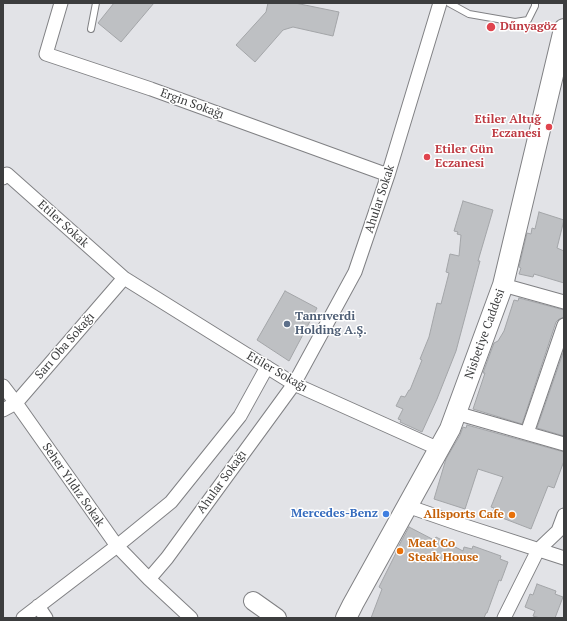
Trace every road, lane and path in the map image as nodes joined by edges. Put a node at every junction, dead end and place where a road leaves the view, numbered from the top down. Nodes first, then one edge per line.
1 (61, 3) edge
2 (96, 3) edge
3 (440, 3) edge
4 (449, 3) edge
5 (535, 3) edge
6 (91, 29) dead end
7 (564, 29) edge
8 (388, 175) junction
9 (3, 178) edge
10 (124, 278) junction
11 (502, 285) junction
12 (564, 302) edge
13 (564, 325) edge
14 (267, 367) junction
15 (294, 384) junction
16 (3, 386) edge
17 (16, 403) junction
18 (3, 410) edge
19 (456, 413) junction
20 (527, 433) junction
21 (564, 444) edge
22 (439, 449) junction
23 (408, 506) junction
24 (564, 515) edge
25 (117, 546) junction
26 (538, 550) junction
27 (564, 558) edge
28 (149, 579) junction
29 (253, 601) dead end
30 (38, 606) junction
31 (23, 618) edge
32 (46, 618) edge
33 (191, 618) edge
34 (278, 618) edge
35 (346, 618) edge
36 (504, 618) edge

1 - 8 street, Ergin Sokağı
2 - 6 lane
3 - 8 street, Ahular Sokak
4 - 5 lane
7 - 11 main road, Nisbetiye Caddesi
8 - 15 street, Ahular Sokak
9 - 10 street, Etiler Sokak
10 - 14 street, Etiler Sokağı
10 - 17 street, Sarı Oba Sokağı
11 - 12 street
11 - 19 main road, Nisbetiye Caddesi
13 - 20 street
14 - 15 street, Etiler Sokağı
14 - 25 street
15 - 22 street, Etiler Sokağı
15 - 28 street, Ahular Sokağı
16 - 17 street, Seher Yıldız Sokak
17 - 18 street, Sarı Oba Sokağı
17 - 25 street, Seher Yıldız Sokak
19 - 20 street
19 - 22 main road, Nisbetiye Caddesi
20 - 21 street
22 - 23 main road, Nisbetiye Caddesi
23 - 26 street
23 - 35 main road, Nisbetiye Caddesi
24 - 26 street
25 - 28 street, Seher Yıldız Sokak
25 - 30 street
26 - 27 street
26 - 36 street
28 - 33 street, Seher Yıldız Sokak
29 - 34 street
30 - 31 street
30 - 32 street

